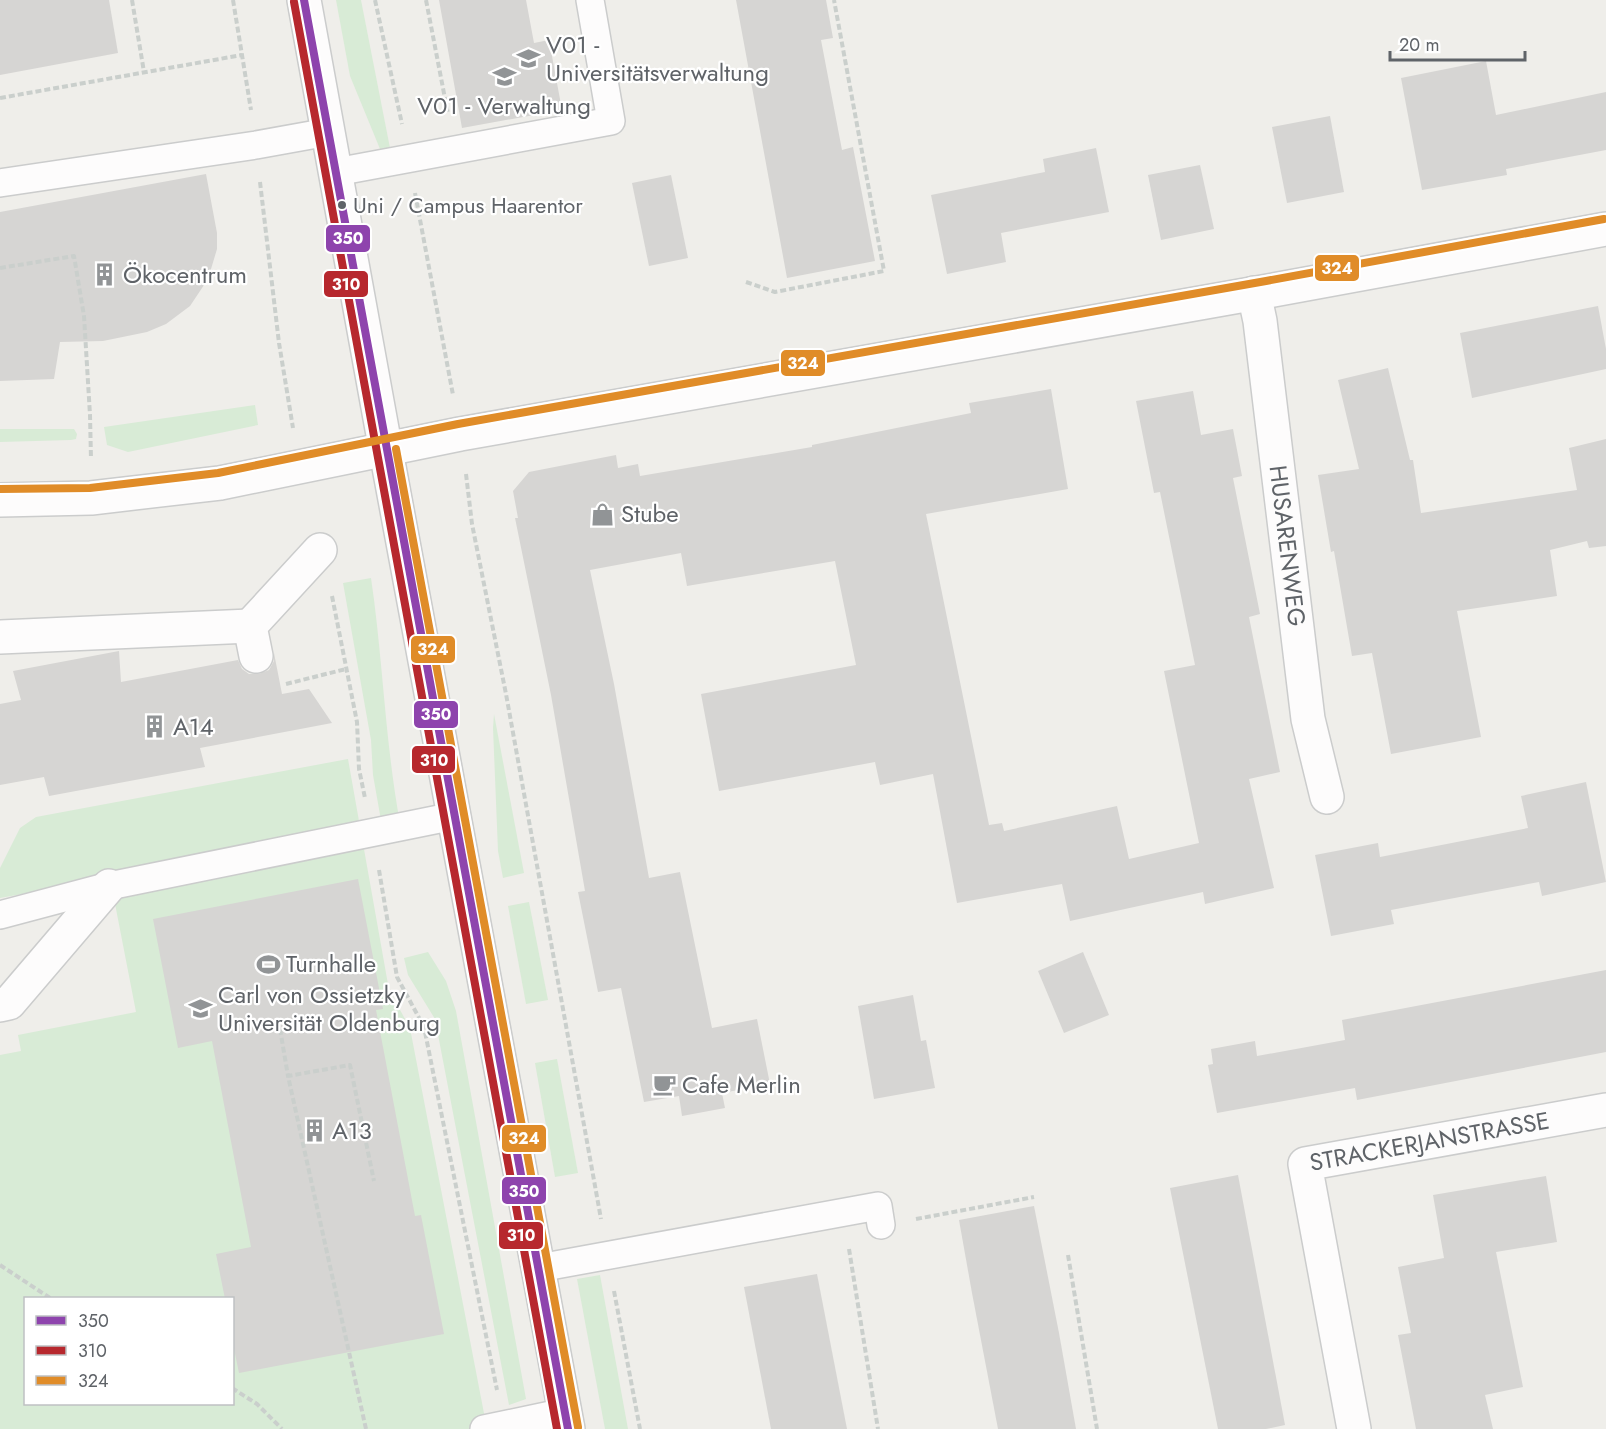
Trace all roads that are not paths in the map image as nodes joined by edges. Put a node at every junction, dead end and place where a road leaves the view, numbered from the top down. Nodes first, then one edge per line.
1 (304, 0) edge
2 (590, 0) edge
3 (328, 132) junction
4 (336, 172) junction
5 (0, 183) edge
6 (1606, 229) edge
7 (1254, 293) junction
8 (386, 451) junction
9 (0, 500) edge
10 (320, 550) road end
11 (0, 637) edge
12 (1327, 797) dead end
13 (454, 816) junction
14 (109, 886) junction
15 (0, 915) edge
16 (0, 1005) edge
17 (1606, 1110) edge
18 (881, 1225) road end
19 (539, 1268) junction
20 (567, 1421) edge
21 (494, 1427) edge
22 (1354, 1429) edge

1 - 3 street
2 - 4 lane
3 - 4 street
3 - 5 lane
4 - 8 street
6 - 7 street
7 - 8 street
7 - 12 street, HUSARENWEG
8 - 9 street
8 - 13 street
10 - 11 street
13 - 14 lane
13 - 19 street
14 - 15 lane
14 - 16 street
17 - 22 street, STRACKERJANSTRASSE
18 - 19 lane
19 - 20 street
20 - 21 lane

